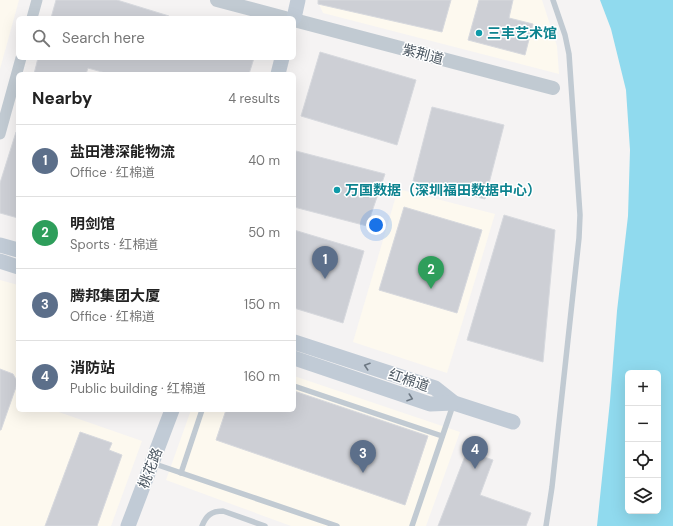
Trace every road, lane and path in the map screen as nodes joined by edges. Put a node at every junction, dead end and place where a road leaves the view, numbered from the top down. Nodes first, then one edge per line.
1 (37, 0) edge
2 (218, 0) edge
3 (298, 0) edge
4 (553, 0) edge
5 (33, 16) edge
6 (278, 16) edge
7 (295, 16) edge
8 (296, 20) edge
9 (20, 60) edge
10 (282, 60) edge
11 (17, 72) edge
12 (278, 72) edge
13 (16, 76) edge
14 (553, 88) dead end
15 (0, 134) edge
16 (0, 244) edge
17 (16, 249) edge
18 (0, 261) edge
19 (16, 266) edge
20 (296, 343) edge
21 (296, 359) edge
22 (296, 387) edge
23 (454, 403) junction
24 (171, 412) edge
25 (201, 412) edge
26 (513, 422) dead end
27 (442, 436) junction
28 (152, 463) junction
29 (181, 473) junction
30 (128, 526) edge
31 (202, 526) edge
32 (265, 526) edge
33 (337, 526) edge
34 (412, 526) edge
35 (546, 526) edge

1 - 5 street
2 - 6 street
3 - 7 main road
4 - 35 lane
8 - 14 street, 紫荆道
9 - 11 street
10 - 12 main road
13 - 15 street
16 - 17 main road
18 - 19 main road
23 -> 20 main road, 红棉道
21 -> 23 main road, 红棉道
22 - 27 lane
23 - 26 main road
23 - 27 lane
24 - 28 main road, 桃花路
25 - 29 lane
27 - 34 lane
28 - 29 lane
28 - 30 main road, 桃花路
29 - 33 lane
31 - 32 lane

